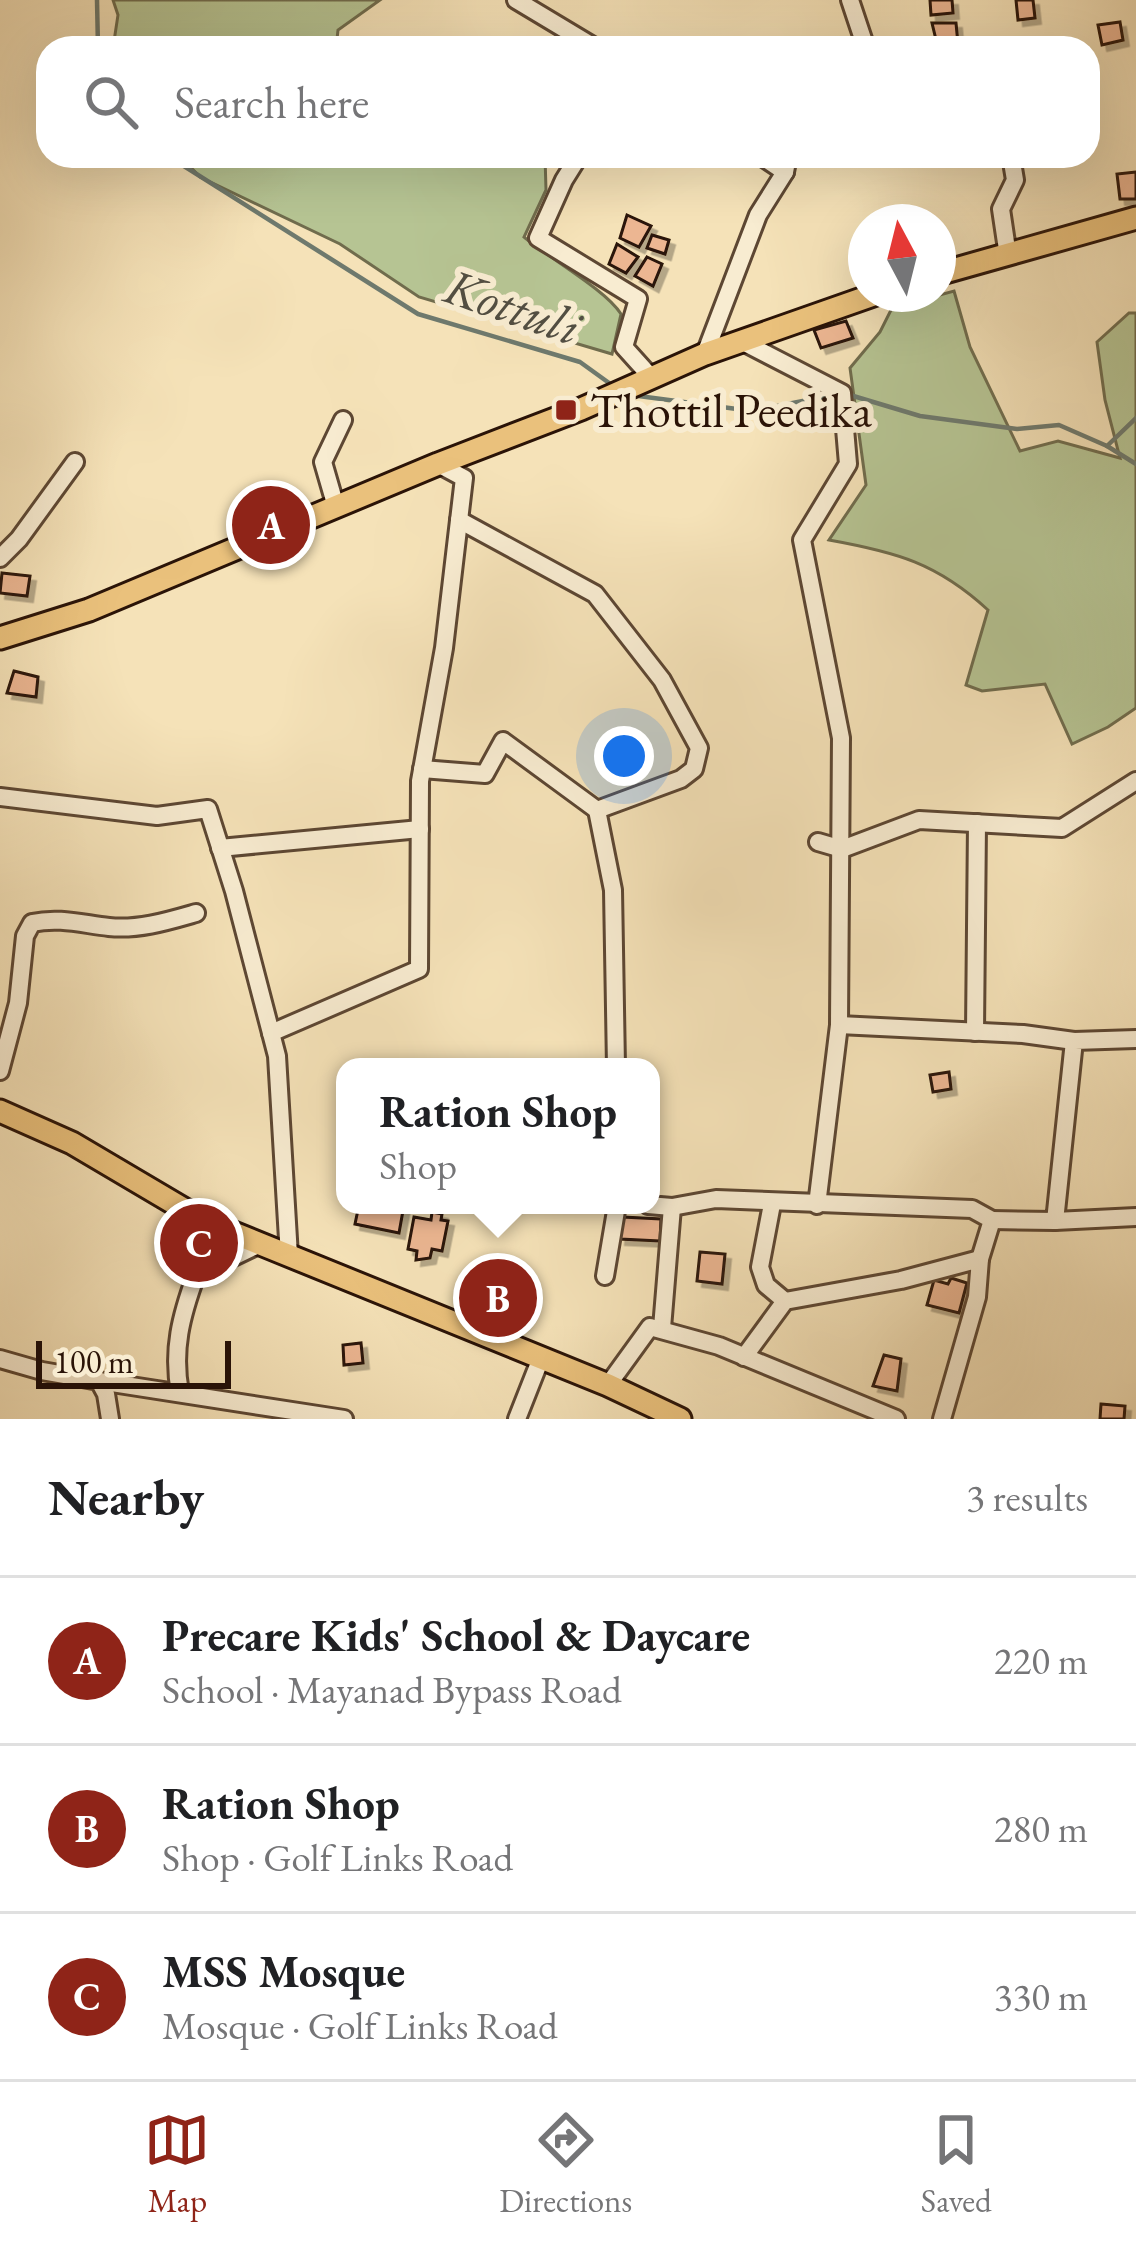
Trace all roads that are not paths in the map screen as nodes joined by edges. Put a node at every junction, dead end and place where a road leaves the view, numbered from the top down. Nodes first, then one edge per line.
1 (516, 0) edge
2 (850, 0) edge
3 (576, 36) edge
4 (862, 36) edge
5 (573, 168) edge
6 (784, 168) edge
7 (1013, 168) edge
8 (1136, 218) edge
9 (1008, 256) junction
10 (956, 269) edge
11 (848, 304) edge
12 (741, 341) junction
13 (705, 354) junction
14 (649, 378) junction
15 (343, 420) dead end
16 (75, 462) dead end
17 (438, 464) junction
18 (336, 507) junction
19 (459, 520) junction
20 (0, 558) edge
21 (0, 638) edge
22 (422, 769) junction
23 (1136, 781) edge
24 (0, 796) edge
25 (596, 810) junction
26 (977, 824) junction
27 (420, 829) junction
28 (818, 842) dead end
29 (220, 848) junction
30 (842, 849) junction
31 (196, 913) dead end
32 (838, 1025) junction
33 (975, 1032) junction
34 (272, 1033) junction
35 (1136, 1039) edge
36 (1074, 1041) junction
37 (616, 1058) edge
38 (0, 1071) edge
39 (0, 1111) edge
40 (772, 1204) junction
41 (817, 1205) junction
42 (660, 1206) edge
43 (672, 1207) junction
44 (615, 1214) edge
45 (1136, 1217) edge
46 (992, 1220) junction
47 (1055, 1221) junction
48 (260, 1244) junction
49 (290, 1256) junction
50 (980, 1259) junction
51 (605, 1276) dead end
52 (784, 1301) junction
53 (662, 1328) junction
54 (744, 1357) junction
55 (541, 1358) junction
56 (0, 1359) edge
57 (99, 1381) junction
58 (608, 1385) junction
59 (180, 1393) junction
60 (110, 1419) edge
61 (344, 1419) edge
62 (517, 1419) edge
63 (680, 1419) edge
64 (896, 1419) edge
65 (942, 1419) edge

1 - 3 street
2 - 4 street
5 - 14 street
6 - 13 street
7 - 9 street
8 - 9 main road
9 - 10 main road
11 - 12 main road
12 - 13 main road
12 - 30 street
13 - 14 main road
14 - 17 main road
15 - 18 street
16 - 20 street
17 - 18 main road
17 - 19 street
18 - 21 main road
19 - 22 street
19 - 25 street
22 - 25 street
22 - 27 street
23 - 26 street
24 - 29 street
25 - 37 street
26 - 30 street
26 - 33 street
27 - 29 street
27 - 34 street
28 - 30 street
29 - 34 street
30 - 32 street
31 - 38 street
32 - 33 street
32 - 41 street
33 - 36 street
34 - 49 street
35 - 36 street
36 - 47 street
39 - 48 main road
40 - 41 street
40 - 43 street
40 - 52 street
41 - 46 street
42 - 43 street
43 - 53 street
44 - 51 street
45 - 47 street
46 - 47 street
46 - 50 street
48 - 49 main road
48 - 59 street
49 - 55 main road
50 - 52 street
50 - 65 street
52 - 54 street
53 - 54 street
53 - 58 street
54 - 64 street
55 - 58 main road
55 - 62 street
56 - 57 street
57 - 59 street
57 - 60 street
58 - 63 main road
59 - 61 street

